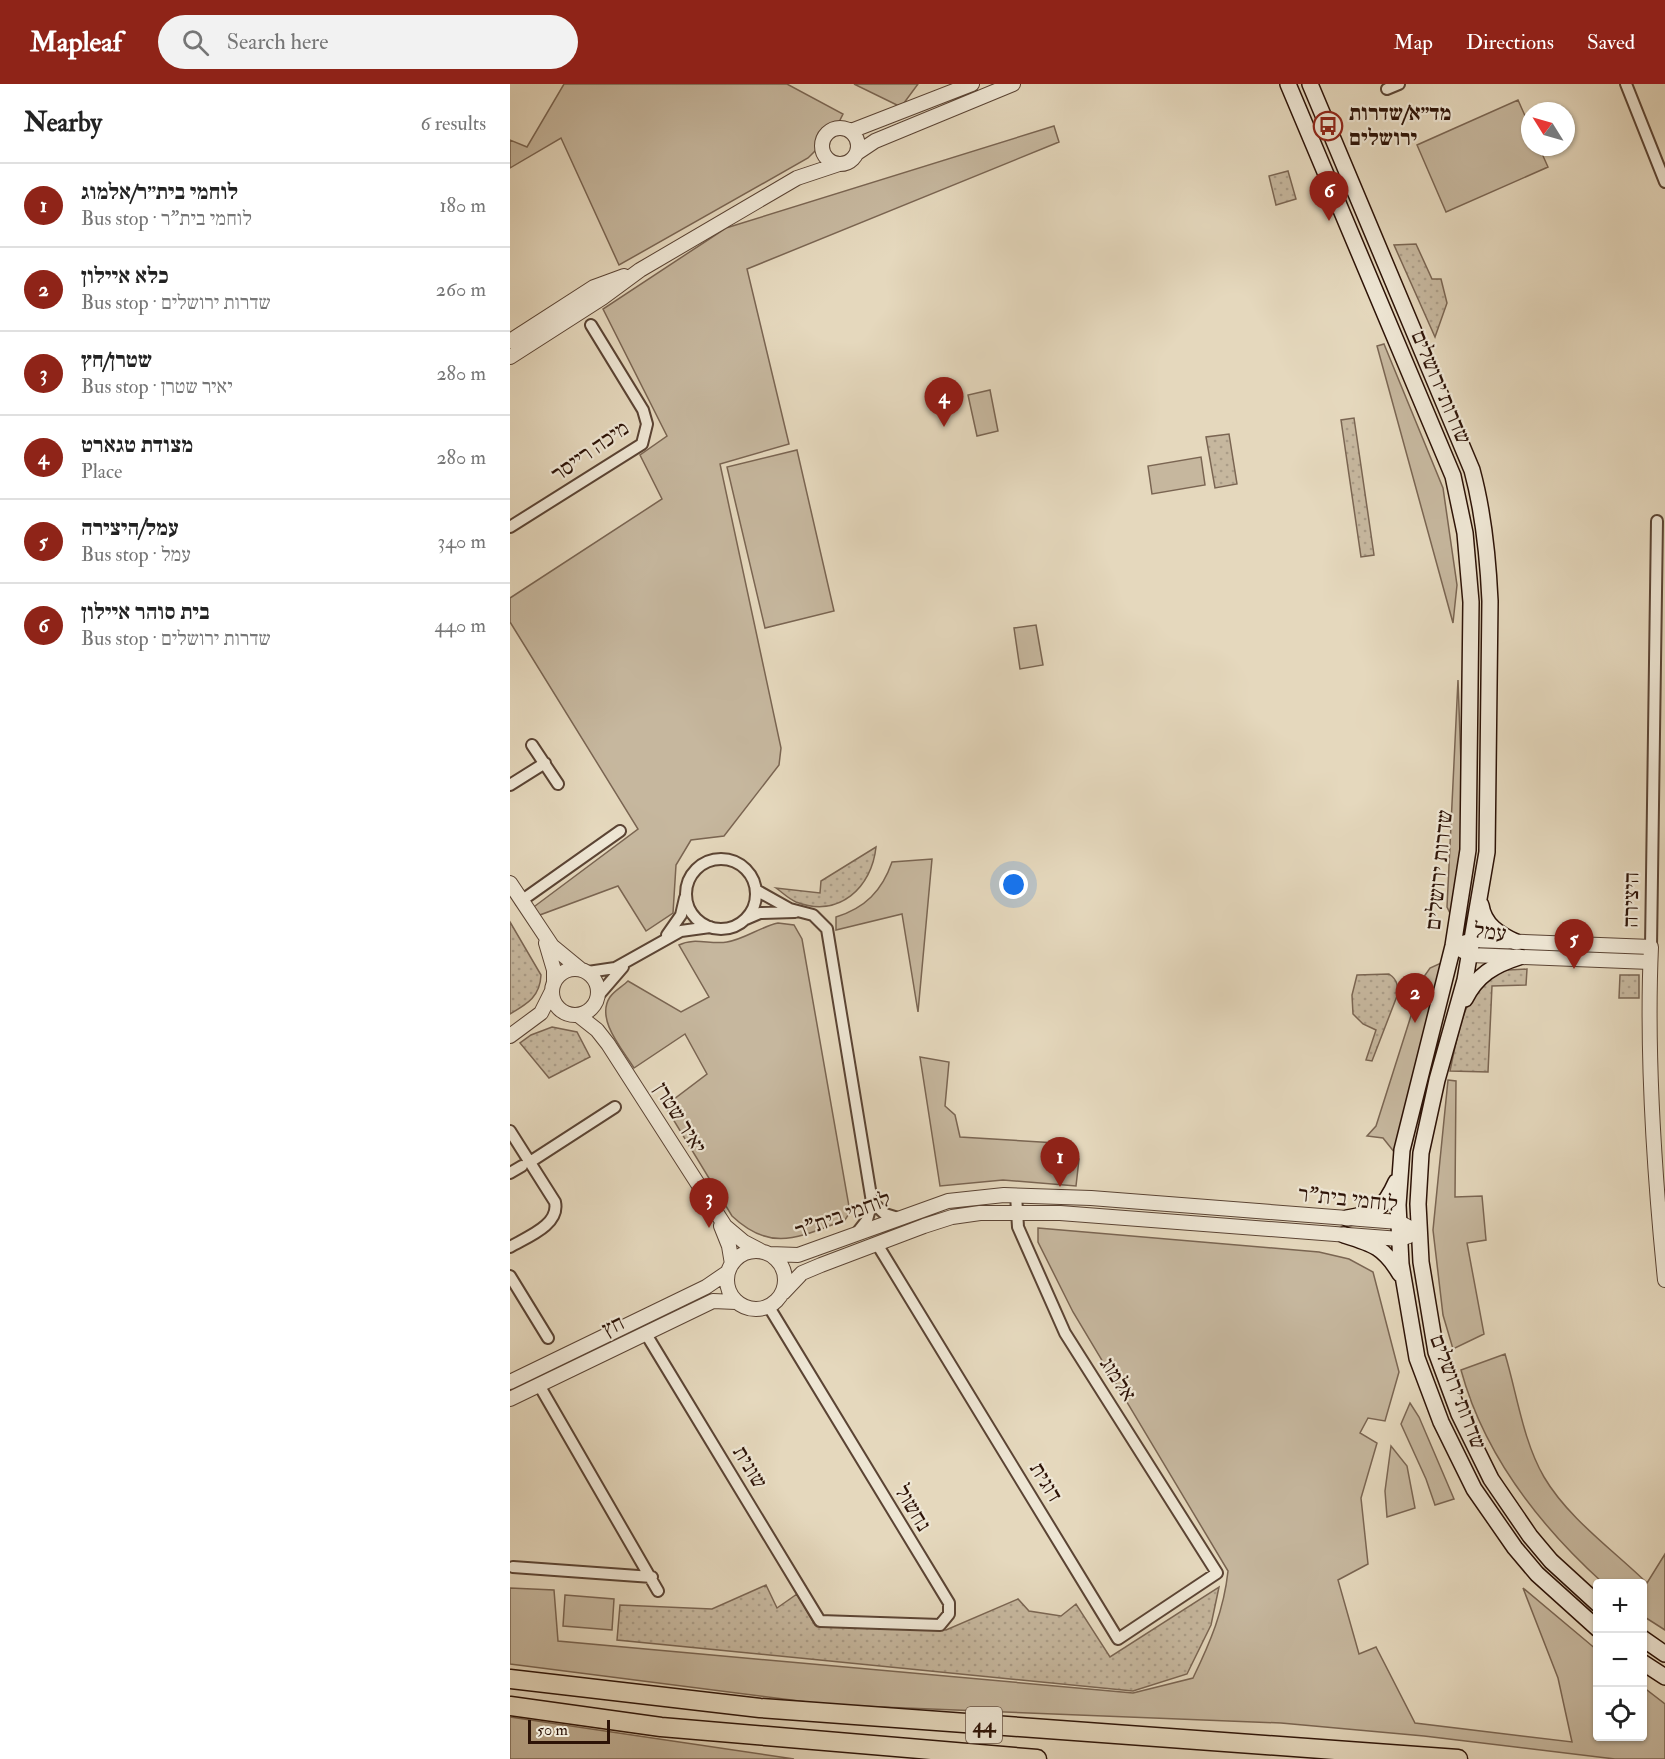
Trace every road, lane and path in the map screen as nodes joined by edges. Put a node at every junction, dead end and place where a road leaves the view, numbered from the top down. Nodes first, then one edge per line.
1 (972, 84) edge
2 (1013, 84) edge
3 (1288, 84) edge
4 (1310, 84) edge
5 (1399, 84) edge
6 (1626, 84) edge
7 (1387, 89) dead end
8 (851, 131) junction
9 (823, 153) junction
10 (857, 153) junction
11 (839, 164) junction
12 (797, 178) junction
13 (1665, 182) edge
14 (640, 270) junction
15 (591, 326) dead end
16 (510, 341) edge
17 (510, 357) edge
18 (1657, 521) dead end
19 (510, 527) edge
20 (1661, 590) edge
21 (532, 744) dead end
22 (544, 763) junction
23 (558, 784) dead end
24 (510, 785) edge
25 (620, 831) dead end
26 (510, 883) edge
27 (756, 890) junction
28 (686, 895) junction
29 (1481, 899) junction
30 (521, 901) junction
31 (802, 912) junction
32 (745, 919) junction
33 (710, 927) junction
34 (542, 933) junction
35 (665, 938) junction
36 (1453, 946) junction
37 (1472, 947) junction
38 (1518, 949) junction
39 (1651, 955) junction
40 (628, 962) junction
41 (584, 970) junction
42 (553, 988) junction
43 (598, 998) junction
44 (572, 1015) junction
45 (1454, 1020) junction
46 (531, 1022) junction
47 (510, 1035) edge
48 (608, 1044) junction
49 (1658, 1077) edge
50 (615, 1107) dead end
51 (510, 1131) edge
52 (526, 1164) junction
53 (510, 1173) edge
54 (1400, 1174) junction
55 (1016, 1195) junction
56 (872, 1202) junction
57 (1015, 1211) junction
58 (717, 1216) junction
59 (898, 1218) junction
60 (1347, 1218) junction
61 (1399, 1222) junction
62 (1419, 1233) junction
63 (856, 1234) junction
64 (1344, 1234) junction
65 (1400, 1239) junction
66 (877, 1244) junction
67 (510, 1247) edge
68 (766, 1253) junction
69 (730, 1268) junction
70 (510, 1276) edge
71 (1665, 1280) edge
72 (783, 1293) junction
73 (1407, 1300) junction
74 (736, 1302) junction
75 (769, 1307) junction
76 (646, 1334) junction
77 (548, 1338) dead end
78 (510, 1382) edge
79 (539, 1386) junction
80 (510, 1400) edge
81 (513, 1567) dead end
82 (1217, 1572) joint
83 (652, 1577) junction
84 (658, 1591) dead end
85 (1593, 1599) edge
86 (820, 1621) joint
87 (1593, 1624) edge
88 (1647, 1641) edge
89 (1665, 1654) edge
90 (1647, 1665) edge
91 (1665, 1677) edge
92 (510, 1679) edge
93 (510, 1706) edge
94 (1037, 1759) edge
95 (1458, 1759) edge

1 - 8 street
2 - 10 street
3 - 36 main road, שדרות ירושלים
4 - 29 main road, שדרות ירושלים
5 - 7 street
6 - 13 street
8 - 9 street
8 - 10 street
9 - 11 street
9 - 12 street
10 - 11 street
11 - 12 street
12 - 14 street
14 - 16 street
14 - 17 street
15 - 19 street, מיכה רייסר
18 - 20 street, היצירה
20 - 39 street, היצירה
21 - 22 street
22 - 23 street
22 - 24 street
25 - 30 street
26 - 30 street
27 - 28 street
27 - 31 street
27 - 32 street
28 - 33 street
28 - 35 street
29 - 37 main road, שדרות ירושלים
29 - 38 main road
30 - 34 street
31 - 32 street
31 - 56 street
32 - 33 street
33 - 35 street
34 - 41 street
34 - 42 street
35 - 40 street
36 - 37 street, עמל
36 - 54 main road, שדרות ירושלים
37 - 38 street, עמל
37 - 45 main road, שדרות ירושלים
38 - 39 street, עמל
38 - 45 main road
39 - 49 street, היצירה
40 - 41 street
40 - 43 street
41 - 42 street
41 - 43 street
42 - 44 street
42 - 46 street
43 - 44 street
43 - 48 street, יאיר שטרן
44 - 46 street
44 - 48 street, יאיר שטרן
45 - 62 main road, שדרות ירושלים
46 - 47 street
48 - 58 street, יאיר שטרן
49 - 71 street, היצירה
50 - 52 street
51 - 52 street
52 - 53 street
52 - 67 street
54 - 60 main road
54 - 61 main road, שדרות ירושלים
55 - 57 street, אלמוג
55 - 59 street, לוחמי בית"ר
55 - 60 street, לוחמי בית"ר
56 - 59 street
56 - 63 street
57 - 64 street, לוחמי בית"ר
57 - 66 street, לוחמי בית"ר
57 - 82 street, אלמוג
58 - 68 street, יאיר שטרן
58 - 69 street, יאיר שטרן
59 - 63 street, לוחמי בית"ר
60 - 61 street, לוחמי בית"ר
61 - 62 street, לוחמי בית"ר
61 - 65 main road, שדרות ירושלים
62 - 65 street, לוחמי בית"ר
62 - 85 main road, שדרות ירושלים
63 - 68 street, לוחמי בית"ר
64 - 65 street, לוחמי בית"ר
64 - 73 main road
65 - 73 main road, שדרות ירושלים
66 - 72 street, לוחמי בית"ר
66 - 82 street, דוגית
68 - 69 street
68 - 72 street
69 - 74 street
69 - 78 street, חץ
70 - 77 street
72 - 75 street
73 - 87 main road, שדרות ירושלים
74 - 75 street
74 - 76 street, חץ
75 - 86 street, נחשול
76 - 79 street, חץ
76 - 86 street, שונית
79 - 80 street, חץ
79 - 83 street
81 - 83 street
83 - 84 street
88 - 89 main road
90 - 91 main road
92 - 95 highway, 44
93 - 94 highway, 44

